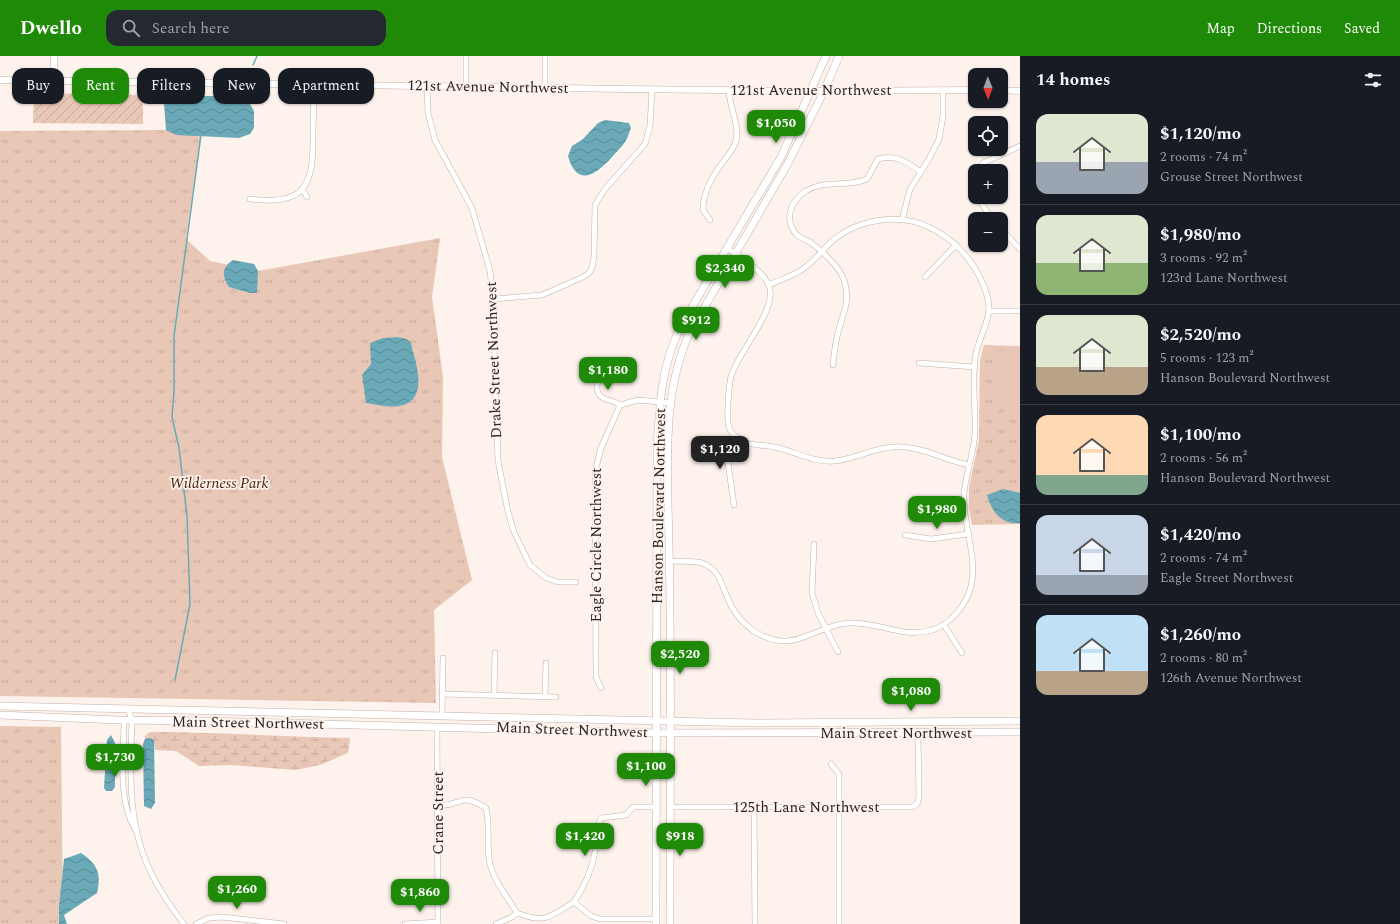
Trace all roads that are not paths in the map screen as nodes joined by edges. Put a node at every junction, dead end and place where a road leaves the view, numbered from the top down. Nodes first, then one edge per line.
1 (54, 56) edge
2 (466, 56) edge
3 (545, 56) edge
4 (826, 56) edge
5 (839, 56) edge
6 (54, 68) edge
7 (0, 80) edge
8 (12, 80) edge
9 (64, 80) edge
10 (278, 83) edge
11 (374, 85) edge
12 (427, 86) junction
13 (466, 87) junction
14 (545, 87) junction
15 (652, 89) junction
16 (729, 90) junction
17 (943, 90) junction
18 (968, 90) edge
19 (1008, 90) edge
20 (812, 91) junction
21 (824, 91) junction
22 (1020, 91) edge
23 (314, 104) edge
24 (1020, 146) edge
25 (982, 164) edge
26 (921, 172) junction
27 (302, 189) junction
28 (307, 197) dead end
29 (250, 199) dead end
30 (710, 220) dead end
31 (902, 220) junction
32 (1008, 236) edge
33 (956, 245) junction
34 (727, 248) junction
35 (1020, 249) edge
36 (822, 253) junction
37 (735, 254) junction
38 (925, 277) dead end
39 (769, 284) junction
40 (494, 299) junction
41 (989, 311) junction
42 (1020, 311) edge
43 (919, 364) dead end
44 (833, 366) dead end
45 (975, 367) junction
46 (605, 369) dead end
47 (660, 401) junction
48 (670, 403) junction
49 (620, 405) junction
50 (738, 438) junction
51 (969, 465) junction
52 (734, 505) dead end
53 (968, 534) junction
54 (905, 535) dead end
55 (814, 544) dead end
56 (669, 562) junction
57 (576, 582) dead end
58 (944, 624) junction
59 (826, 628) junction
60 (838, 652) dead end
61 (495, 653) dead end
62 (962, 653) dead end
63 (443, 658) dead end
64 (546, 663) dead end
65 (602, 688) dead end
66 (442, 694) junction
67 (494, 695) junction
68 (546, 696) junction
69 (556, 696) dead end
70 (0, 706) edge
71 (128, 709) junction
72 (187, 711) junction
73 (0, 715) edge
74 (442, 715) junction
75 (129, 719) junction
76 (656, 720) junction
77 (671, 720) junction
78 (1020, 721) edge
79 (437, 727) junction
80 (1020, 732) edge
81 (656, 733) junction
82 (672, 733) junction
83 (918, 733) junction
84 (831, 764) dead end
85 (438, 806) junction
86 (656, 807) junction
87 (671, 807) junction
88 (754, 807) junction
89 (839, 807) junction
90 (135, 830) junction
91 (574, 902) junction
92 (517, 913) junction
93 (656, 921) edge
94 (438, 923) edge
95 (184, 924) edge
96 (196, 924) edge
97 (284, 924) edge
98 (404, 924) edge
99 (496, 924) edge
100 (670, 924) edge
101 (755, 924) edge
102 (840, 924) edge

1 - 6 street
2 - 13 street
3 - 14 street
4 - 20 main road, Hanson Boulevard Northwest
5 - 21 main road, Hanson Boulevard Northwest
7 - 8 street, 121st Avenue Northwest
9 - 10 street, 121st Avenue Northwest
11 - 12 street, 121st Avenue Northwest
12 - 13 street, 121st Avenue Northwest
12 - 40 street, Drake Street Northwest
13 - 14 street, 121st Avenue Northwest
14 - 15 street, 121st Avenue Northwest
15 - 16 street, 121st Avenue Northwest
15 - 40 street
16 - 20 street, 121st Avenue Northwest
16 - 30 street
17 - 18 street, 121st Avenue Northwest
17 - 21 street, 121st Avenue Northwest
17 - 26 street
19 - 22 street
20 - 21 street, 121st Avenue Northwest
20 - 34 main road, Hanson Boulevard Northwest
21 - 37 main road, Hanson Boulevard Northwest
23 - 27 street
24 - 25 street
26 - 31 street
26 - 36 street
27 - 28 street
27 - 29 street
31 - 33 street
31 - 36 street
32 - 35 street
33 - 38 street
33 - 41 street
34 - 37 street
34 - 47 main road, Hanson Boulevard Northwest
36 - 39 street
36 - 44 street
37 - 39 street
37 - 48 main road, Hanson Boulevard Northwest
39 - 50 street
40 - 57 street, Drake Street Northwest
41 - 42 street
41 - 45 street
43 - 45 street
45 - 51 street
46 - 49 street
47 - 48 street
47 - 49 street
47 - 76 main road, Hanson Boulevard Northwest
48 - 56 main road, Hanson Boulevard Northwest
49 - 65 street, Eagle Circle Northwest
50 - 51 street
50 - 52 street
51 - 53 street
53 - 54 street
53 - 58 street
55 - 59 street
56 - 59 street
56 - 77 main road, Hanson Boulevard Northwest
58 - 59 street
58 - 62 street
59 - 60 street
61 - 67 street
63 - 66 street
64 - 68 street
66 - 67 street
66 - 74 street
67 - 68 street
68 - 69 street
70 - 71 main road, Main Street Northwest
71 - 72 main road, Main Street Northwest
71 - 75 street
72 - 74 main road, Main Street Northwest
72 - 75 main road, Main Street Northwest
73 - 75 main road, Main Street Northwest
74 - 76 main road, Main Street Northwest
75 - 79 main road, Main Street Northwest
75 - 90 street
75 - 90 street
76 - 77 main road, Main Street Northwest
76 - 81 main road, Hanson Boulevard Northwest
77 - 78 main road, Main Street Northwest
77 - 82 main road, Hanson Boulevard Northwest
79 - 81 main road, Main Street Northwest
79 - 85 street, Crane Street
80 - 83 main road, Main Street Northwest
81 - 82 main road, Main Street Northwest
81 - 86 main road, Hanson Boulevard Northwest
82 - 83 main road, Main Street Northwest
82 - 87 main road, Hanson Boulevard Northwest
83 - 89 street, 125th Lane Northwest
84 - 89 street
85 - 92 street
85 - 94 street, Crane Street
86 - 91 street
86 - 93 main road, Hanson Boulevard Northwest
87 - 88 street, 125th Lane Northwest
87 - 100 main road, Hanson Boulevard Northwest
88 - 89 street, 125th Lane Northwest
88 - 101 street
89 - 102 street
90 - 95 street
91 - 92 street
91 - 93 street
92 - 99 street
94 - 98 street
96 - 97 street

